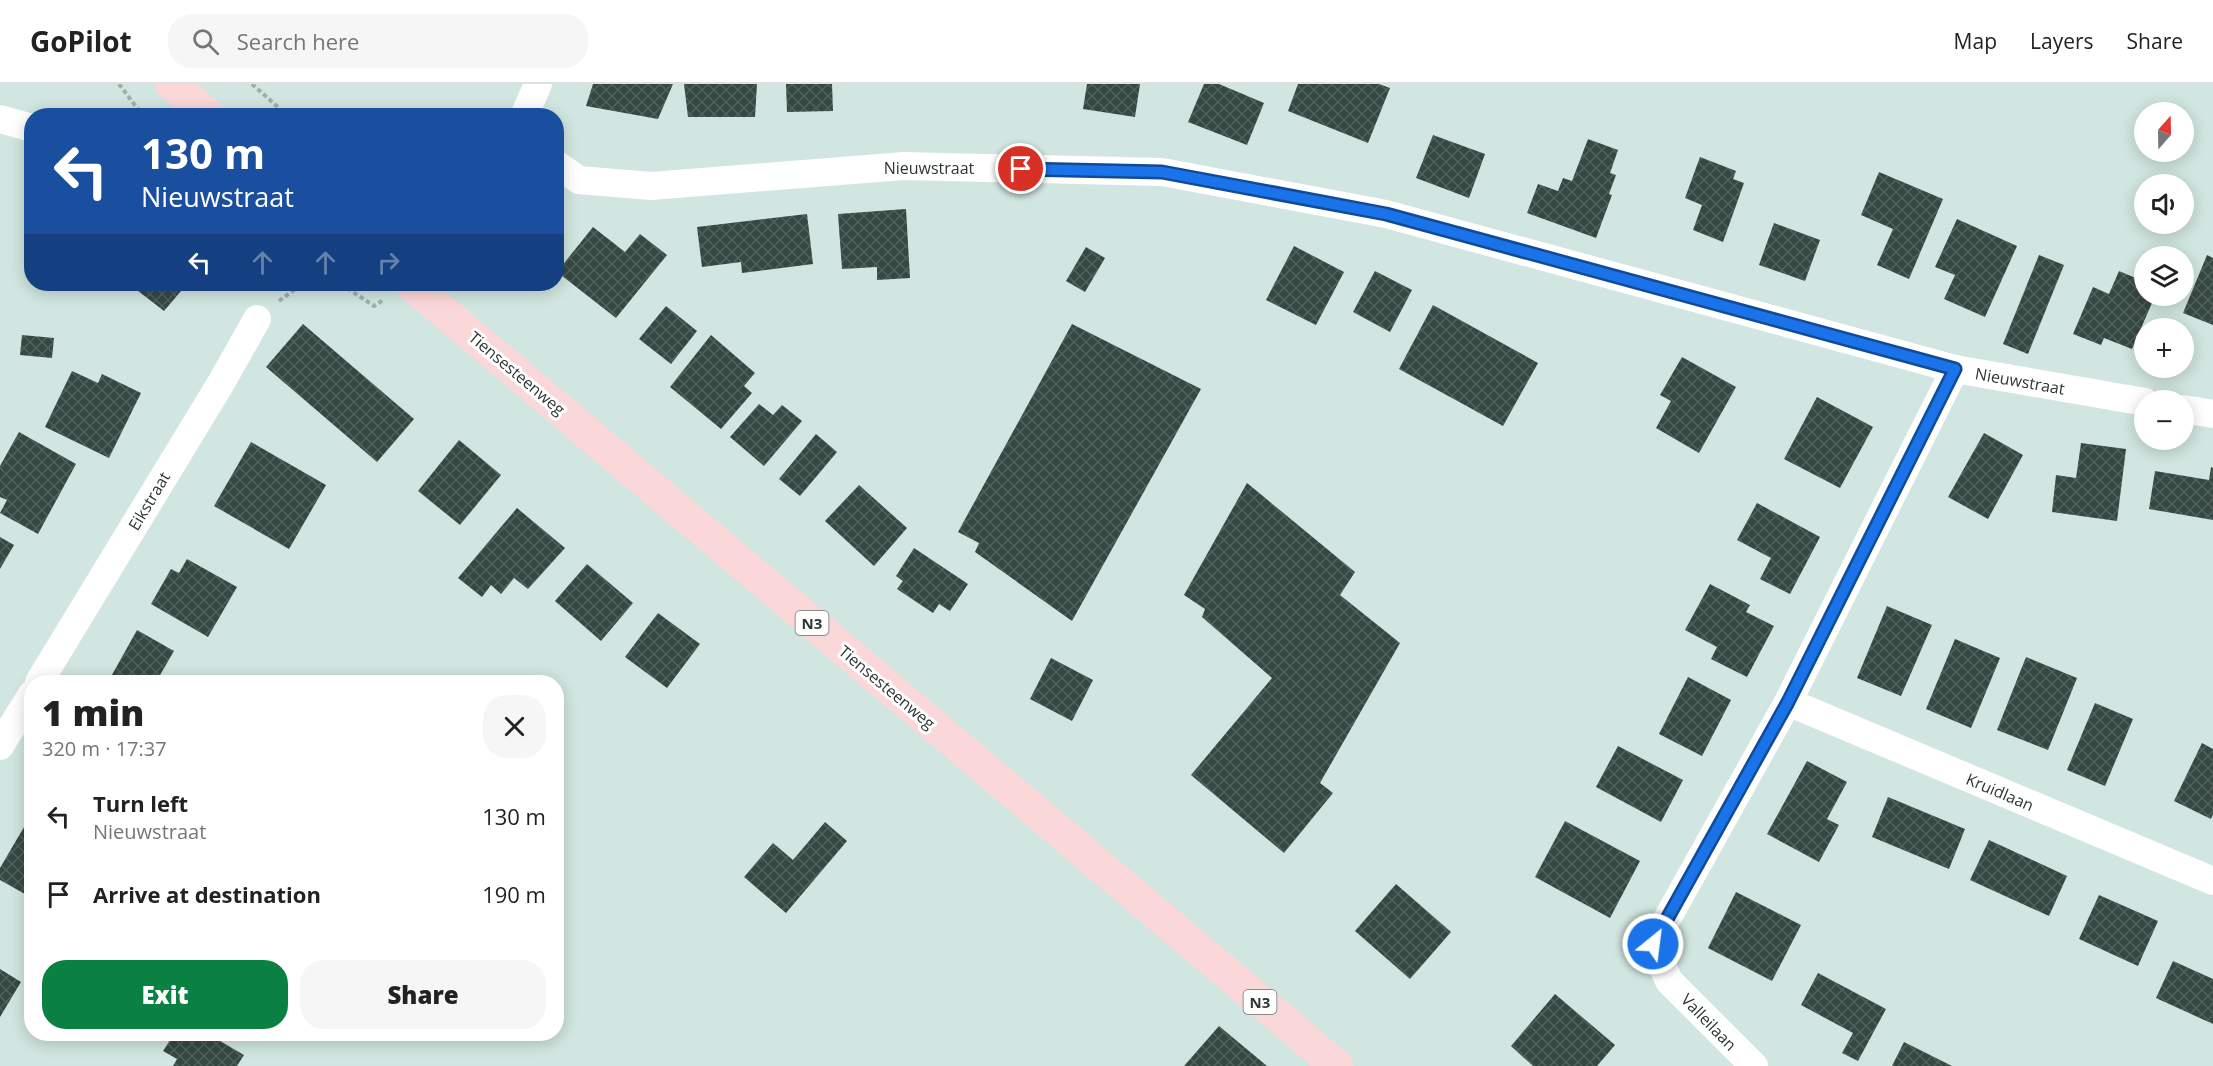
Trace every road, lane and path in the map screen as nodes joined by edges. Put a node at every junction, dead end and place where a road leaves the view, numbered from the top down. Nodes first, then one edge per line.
1 (119, 84) edge
2 (171, 84) edge
3 (252, 84) edge
4 (538, 84) edge
5 (137, 108) edge
6 (200, 108) edge
7 (279, 108) edge
8 (528, 108) edge
9 (0, 118) edge
10 (24, 126) edge
11 (564, 170) edge
12 (352, 291) edge
13 (419, 291) edge
14 (374, 306) dead end
15 (257, 319) dead end
16 (1955, 369) junction
17 (2134, 400) edge
18 (2194, 411) edge
19 (2213, 414) edge
20 (43, 675) edge
21 (1788, 702) junction
22 (24, 707) edge
23 (0, 746) edge
24 (2213, 881) edge
25 (1337, 1066) edge
26 (1755, 1066) edge

1 - 5 path
2 - 6 main road
3 - 7 path
4 - 8 street
9 - 10 street
11 - 16 street, Nieuwstraat
12 - 14 path
13 - 25 main road, Tiensesteenweg / N3
15 - 20 street, Eikstraat
16 - 17 street, Nieuwstraat
16 - 21 street, Valleilaan
18 - 19 street
21 - 24 street, Kruidlaan
21 - 26 street, Valleilaan
22 - 23 street

